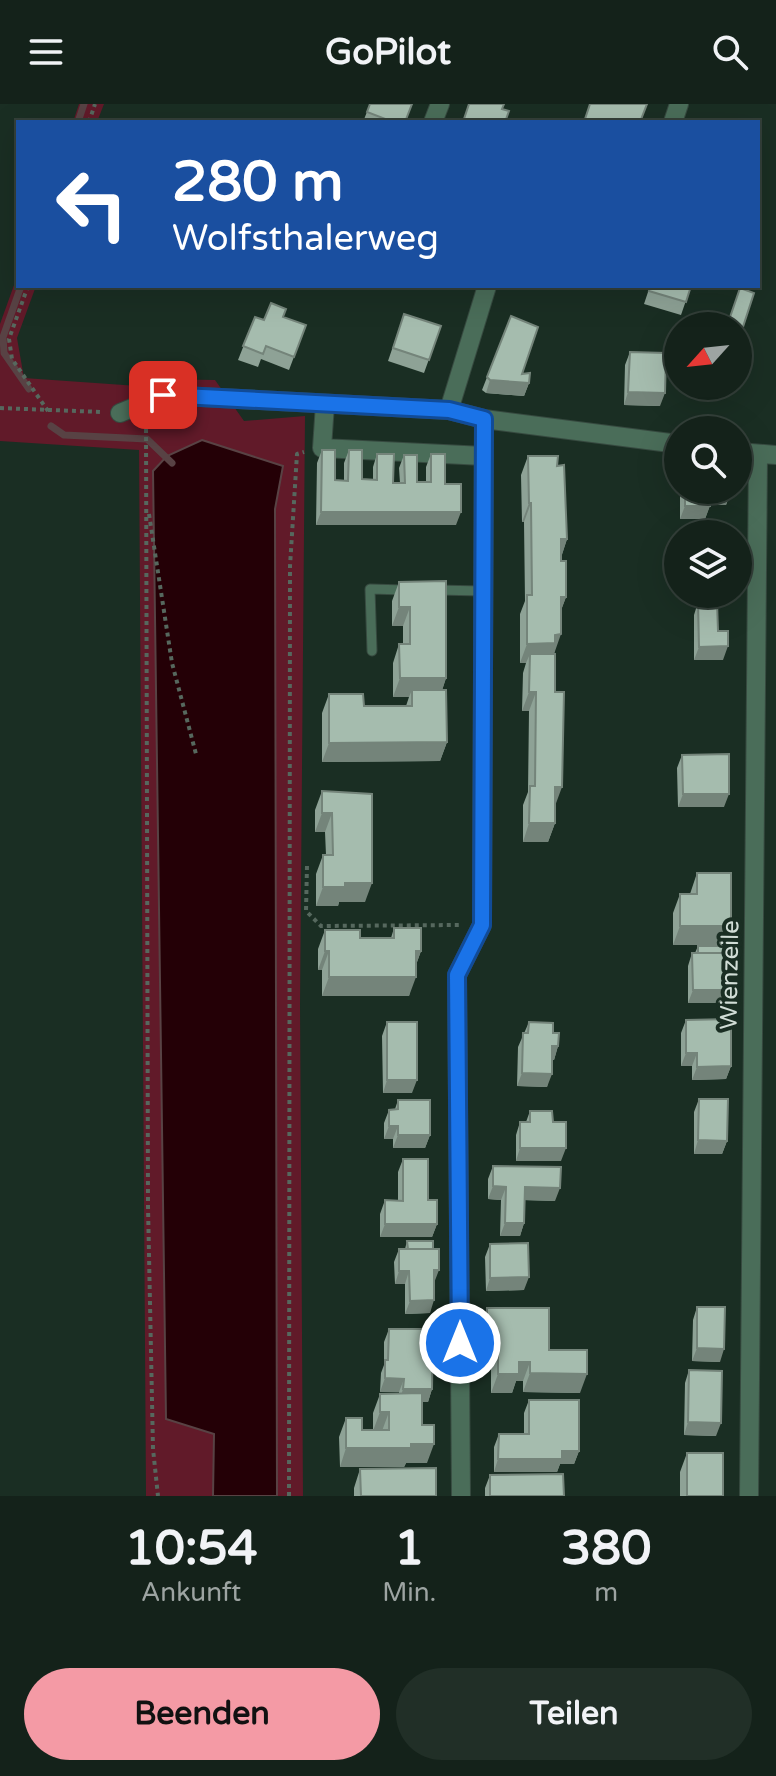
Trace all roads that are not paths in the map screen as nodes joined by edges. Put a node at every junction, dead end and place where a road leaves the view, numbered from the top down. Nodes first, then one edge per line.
1 (486, 288) edge
2 (325, 404) junction
3 (449, 410) junction
4 (120, 413) road end
5 (484, 419) junction
6 (664, 442) edge
7 (767, 455) edge
8 (484, 456) junction
9 (413, 590) edge
10 (427, 590) edge
11 (483, 591) junction
12 (372, 651) dead end
13 (461, 1496) edge
14 (749, 1496) edge

1 - 3 street
2 - 3 street
2 - 4 street
2 - 8 street
3 - 5 street
5 - 6 street
5 - 8 street
7 - 14 street, Wienzeile
8 - 11 street
9 - 12 lane
10 - 11 lane
11 - 13 street

